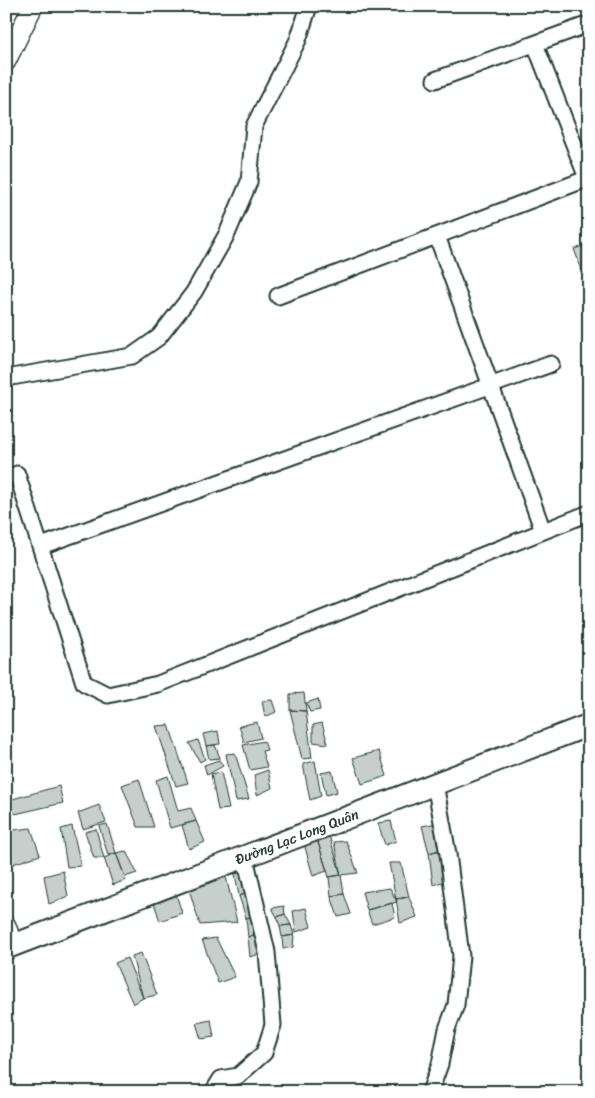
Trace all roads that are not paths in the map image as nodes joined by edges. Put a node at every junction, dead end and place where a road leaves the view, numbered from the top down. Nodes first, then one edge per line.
1 (32, 6) edge
2 (309, 6) edge
3 (589, 24) edge
4 (534, 44) junction
5 (6, 61) edge
6 (435, 80) dead end
7 (588, 178) edge
8 (437, 236) junction
9 (278, 296) dead end
10 (551, 364) dead end
11 (6, 378) edge
12 (491, 385) junction
13 (17, 474) dead end
14 (589, 513) edge
15 (543, 531) junction
16 (40, 546) junction
17 (589, 725) edge
18 (435, 784) junction
19 (245, 857) junction
20 (6, 926) edge
21 (10, 947) edge
22 (212, 1092) edge
23 (430, 1092) edge

1 - 5 street
2 - 11 street
3 - 4 street
4 - 6 street
4 - 7 street
7 - 8 street
8 - 9 street
8 - 12 street
10 - 12 street
12 - 15 street
12 - 16 street
13 - 16 street
14 - 15 street
15 - 16 street
17 - 18 main road, Đường Lạc Long Quân
18 - 19 main road, Đường Lạc Long Quân
18 - 23 street
19 - 21 main road, Đường Lạc Long Quân
19 - 22 street
20 - 21 street

